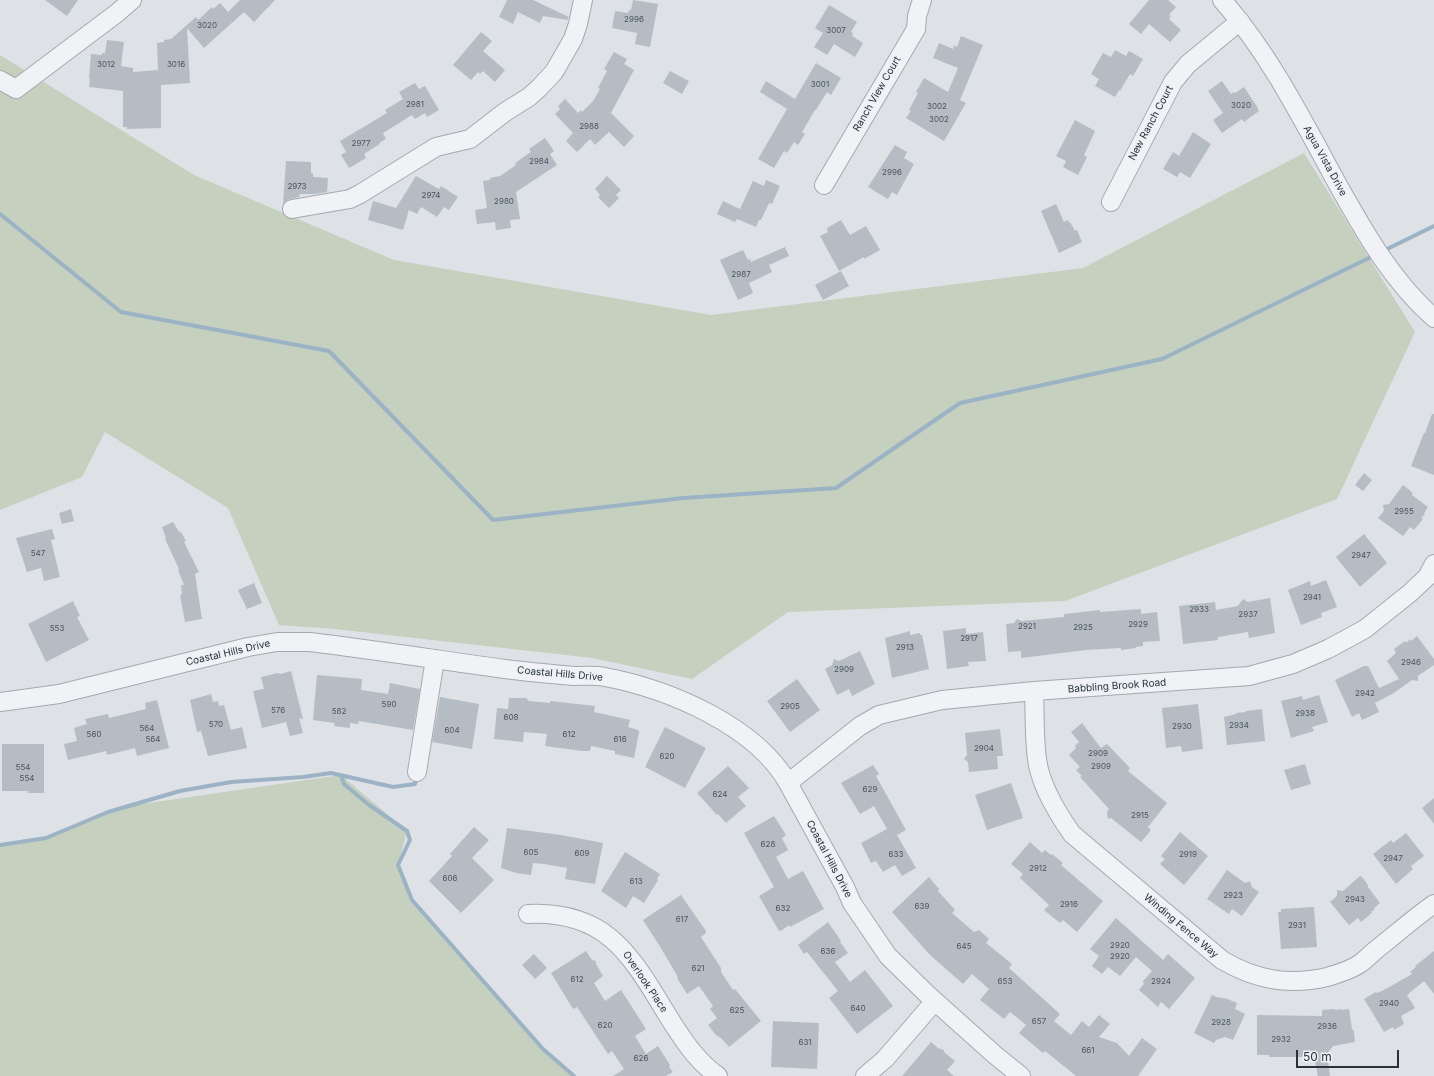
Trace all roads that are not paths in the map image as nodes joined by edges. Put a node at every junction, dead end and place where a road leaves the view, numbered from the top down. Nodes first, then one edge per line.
1 (132, 0) edge
2 (583, 0) edge
3 (922, 0) edge
4 (1222, 0) edge
5 (1240, 21) junction
6 (0, 80) edge
7 (824, 185) dead end
8 (1111, 202) dead end
9 (292, 209) dead end
10 (1434, 318) edge
11 (1434, 564) edge
12 (435, 659) junction
13 (1034, 691) junction
14 (0, 702) edge
15 (417, 772) dead end
16 (788, 783) junction
17 (1434, 904) edge
18 (528, 914) dead end
19 (935, 1001) junction
20 (718, 1076) edge
21 (865, 1076) edge
22 (1021, 1076) edge

1 - 6 street
2 - 9 street
3 - 7 street, Ranch View Court
4 - 5 street, Agua Vista Drive
5 - 8 street, New Ranch Court
5 - 10 street, Agua Vista Drive
11 - 13 street, Babbling Brook Road
12 - 14 street, Coastal Hills Drive
12 - 15 street
12 - 16 street, Coastal Hills Drive
13 - 16 street, Babbling Brook Road
13 - 17 street, Winding Fence Way
16 - 19 street, Coastal Hills Drive
18 - 20 street, Overlook Place
19 - 21 street
19 - 22 street, Coastal Hills Drive

